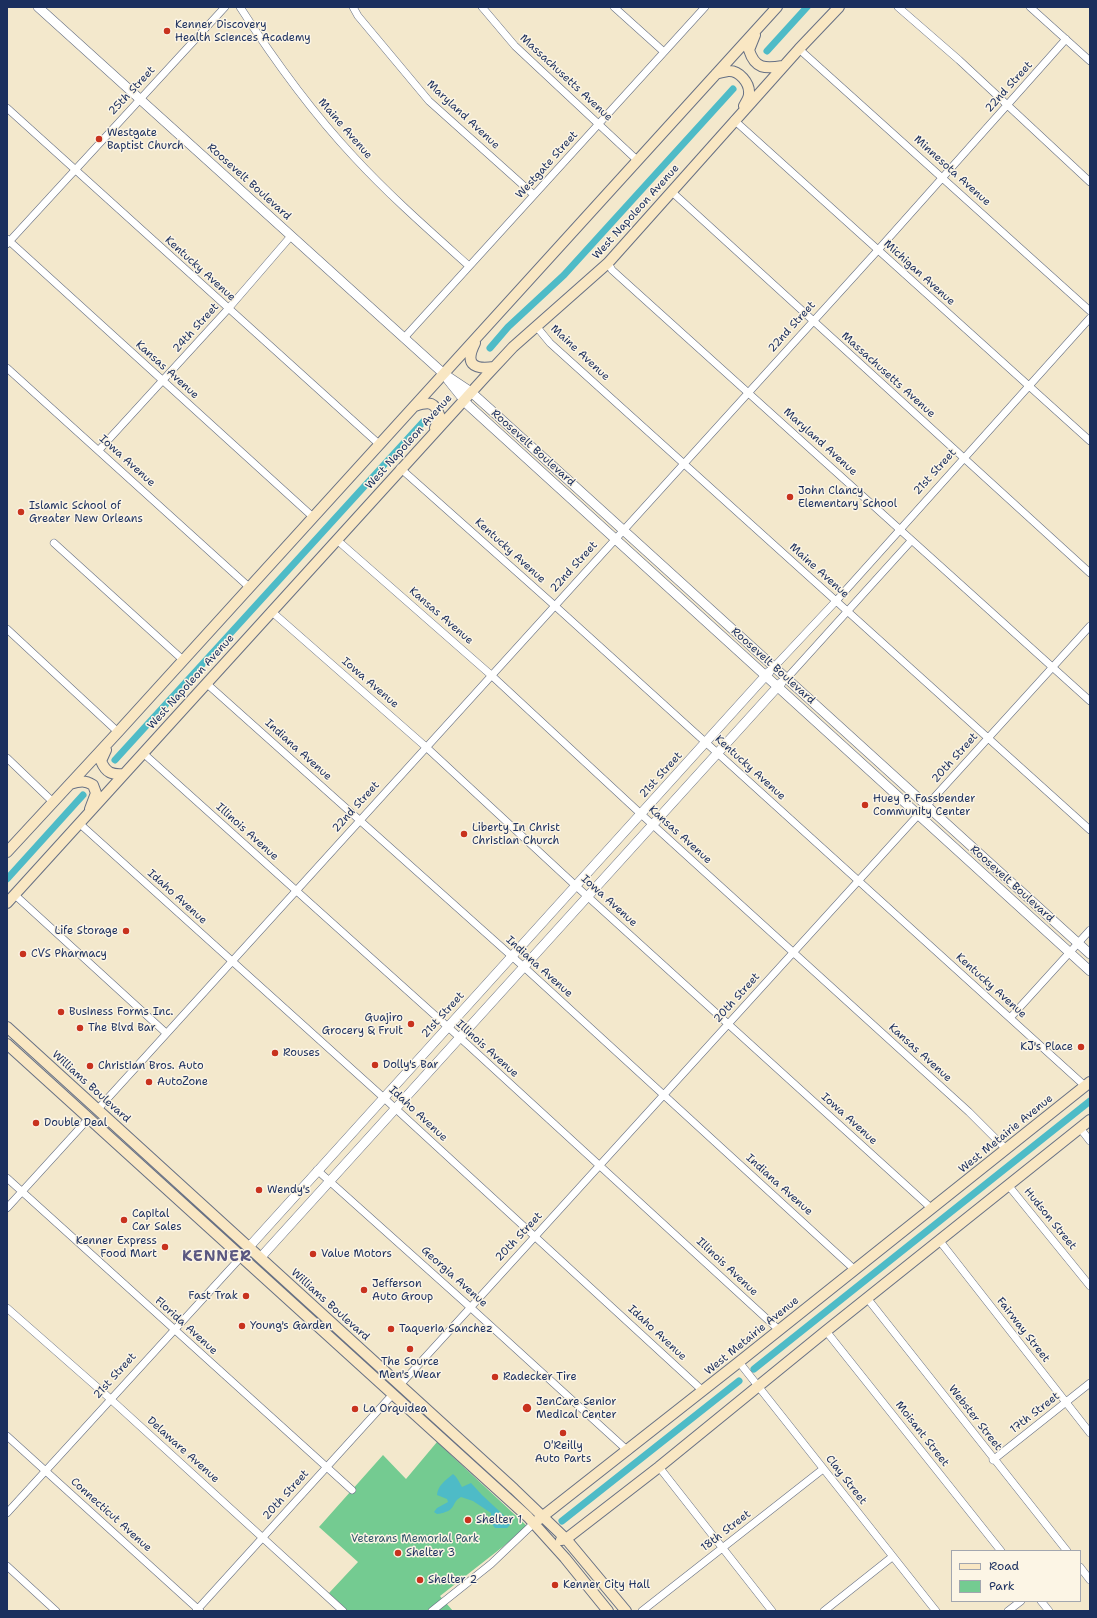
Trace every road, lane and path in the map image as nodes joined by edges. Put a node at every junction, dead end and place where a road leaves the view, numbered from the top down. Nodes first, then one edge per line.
1 (38, 7) edge
2 (225, 7) edge
3 (240, 7) edge
4 (352, 7) edge
5 (482, 7) edge
6 (614, 7) edge
7 (705, 7) edge
8 (777, 7) edge
9 (839, 7) edge
10 (898, 7) edge
11 (1030, 7) edge
12 (758, 28) junction
13 (1066, 39) junction
14 (799, 48) junction
15 (664, 52) junction
16 (1090, 61) edge
17 (783, 66) junction
18 (716, 74) junction
19 (140, 99) junction
20 (1007, 105) junction
21 (7, 108) edge
22 (738, 117) junction
23 (599, 124) junction
24 (638, 161) junction
25 (75, 170) junction
26 (942, 178) junction
27 (1090, 182) edge
28 (672, 192) junction
29 (534, 195) junction
30 (291, 236) junction
31 (8, 241) edge
32 (878, 250) junction
33 (608, 263) junction
34 (469, 266) junction
35 (228, 309) junction
36 (1090, 311) edge
37 (1090, 318) edge
38 (813, 321) junction
39 (536, 326) junction
40 (479, 335) junction
41 (404, 338) junction
42 (494, 367) junction
43 (7, 368) edge
44 (444, 374) junction
45 (162, 380) junction
46 (1029, 386) junction
47 (471, 392) junction
48 (748, 392) junction
49 (463, 400) junction
50 (415, 406) junction
51 (431, 436) junction
52 (1090, 441) edge
53 (380, 445) junction
54 (99, 450) junction
55 (963, 459) junction
56 (683, 463) junction
57 (400, 468) junction
58 (313, 517) junction
59 (623, 530) junction
60 (900, 530) junction
61 (614, 539) junction
62 (337, 540) junction
63 (912, 541) junction
64 (54, 543) dead end
65 (1090, 573) edge
66 (249, 586) junction
67 (836, 601) junction
68 (554, 605) junction
69 (272, 611) junction
70 (847, 611) junction
71 (1090, 626) edge
72 (7, 629) edge
73 (184, 660) junction
74 (1052, 666) junction
75 (774, 667) junction
76 (491, 675) junction
77 (766, 676) junction
78 (787, 678) junction
79 (206, 683) junction
80 (778, 687) junction
81 (1090, 701) edge
82 (118, 732) junction
83 (987, 739) junction
84 (109, 742) junction
85 (706, 743) junction
86 (426, 746) junction
87 (143, 753) junction
88 (718, 754) junction
89 (7, 758) edge
90 (124, 774) junction
91 (69, 785) junction
92 (53, 802) junction
93 (927, 805) junction
94 (88, 814) junction
95 (642, 815) junction
96 (918, 815) junction
97 (360, 820) junction
98 (80, 824) junction
99 (653, 825) junction
100 (1090, 830) edge
101 (7, 852) edge
102 (858, 881) junction
103 (576, 886) junction
104 (295, 890) junction
105 (15, 895) junction
106 (589, 897) junction
107 (7, 903) edge
108 (1090, 930) edge
109 (1078, 943) junction
110 (793, 953) junction
111 (1069, 953) junction
112 (1090, 954) edge
113 (512, 957) junction
114 (232, 961) junction
115 (524, 968) junction
116 (1090, 971) edge
117 (1010, 1018) junction
118 (728, 1024) junction
119 (7, 1027) edge
120 (448, 1028) junction
121 (166, 1033) junction
122 (460, 1039) junction
123 (7, 1044) edge
124 (1088, 1084) edge
125 (664, 1095) junction
126 (384, 1098) junction
127 (98, 1109) junction
128 (396, 1109) junction
129 (89, 1118) junction
130 (1090, 1120) edge
131 (113, 1124) junction
132 (1080, 1128) junction
133 (1090, 1141) edge
134 (1006, 1149) junction
135 (600, 1166) junction
136 (317, 1170) junction
137 (7, 1178) edge
138 (330, 1181) junction
139 (1008, 1185) junction
140 (22, 1192) junction
141 (7, 1208) edge
142 (931, 1208) junction
143 (535, 1236) junction
144 (223, 1239) junction
145 (939, 1240) junction
146 (249, 1247) junction
147 (242, 1256) junction
148 (261, 1257) junction
149 (855, 1270) junction
150 (1090, 1286) edge
151 (867, 1298) junction
152 (470, 1306) junction
153 (7, 1308) edge
154 (173, 1330) junction
155 (779, 1330) junction
156 (826, 1331) junction
157 (739, 1362) junction
158 (376, 1378) junction
159 (1090, 1383) edge
160 (400, 1384) junction
161 (757, 1386) junction
162 (703, 1391) junction
163 (393, 1394) junction
164 (110, 1399) junction
165 (1066, 1402) junction
166 (425, 1408) junction
167 (1090, 1433) edge
168 (7, 1436) edge
169 (628, 1451) junction
170 (993, 1460) junction
171 (327, 1467) junction
172 (659, 1468) junction
173 (823, 1469) junction
174 (46, 1470) junction
175 (352, 1490) dead end
176 (7, 1513) edge
177 (543, 1516) junction
178 (534, 1523) junction
179 (262, 1538) junction
180 (548, 1538) junction
181 (566, 1539) junction
182 (722, 1548) junction
183 (1000, 1550) edge
184 (1066, 1550) edge
185 (892, 1557) junction
186 (7, 1566) edge
187 (1081, 1568) edge
188 (1090, 1580) edge
189 (608, 1589) junction
190 (598, 1599) junction
191 (1020, 1602) edge
192 (1042, 1602) edge
193 (198, 1610) edge
194 (56, 1611) edge
195 (343, 1611) edge
196 (432, 1611) edge
197 (608, 1611) edge
198 (626, 1611) edge
199 (642, 1611) edge
200 (772, 1611) edge
201 (824, 1611) edge
202 (936, 1611) edge
203 (1008, 1611) edge
204 (1049, 1611) edge

1 - 19 street, Roosevelt Boulevard
2 - 19 street, 25th Street
3 - 34 street, Maine Avenue
4 - 29 street, Maryland Avenue
5 - 23 street, Massachusetts Avenue
6 - 15 street
7 - 15 street, Westgate Street
8 - 12 main road, West Napoleon Avenue
9 - 14 main road, West Napoleon Avenue
10 - 20 street
11 - 13 street
12 - 17 main road
12 - 18 main road, West Napoleon Avenue
13 - 16 street
13 - 20 street, 22nd Street
14 - 17 main road, West Napoleon Avenue
14 - 26 street, Minnesota Avenue
15 - 23 street, Westgate Street
17 - 22 main road, West Napoleon Avenue
18 - 22 main road
18 - 24 main road, West Napoleon Avenue
19 - 25 street, 25th Street
19 - 30 street, Roosevelt Boulevard
20 - 26 street, 22nd Street
20 - 27 street
21 - 25 street, Kentucky Avenue
22 - 28 main road, West Napoleon Avenue
22 - 32 street, Michigan Avenue
23 - 24 street, Massachusetts Avenue
23 - 29 street, Westgate Street
24 - 40 main road, West Napoleon Avenue
25 - 31 street, 25th Street
25 - 35 street, Kentucky Avenue
26 - 32 street, 22nd Street
26 - 36 street, Minnesota Avenue
28 - 33 main road, West Napoleon Avenue
28 - 38 street, Massachusetts Avenue
29 - 34 street, Westgate Street
30 - 35 street, 24th Street
30 - 41 street, Roosevelt Boulevard
31 - 45 street, Kansas Avenue
32 - 38 street, 22nd Street
32 - 46 street, Michigan Avenue
33 - 39 main road, West Napoleon Avenue
33 - 48 street, Maryland Avenue
34 - 41 street, Westgate Street
35 - 45 street, 24th Street
35 - 53 street, Kentucky Avenue
37 - 46 street, 21st Street
38 - 48 street, 22nd Street
38 - 55 street, Massachusetts Avenue
39 - 42 main road, West Napoleon Avenue
39 - 56 street, Maine Avenue
40 - 42 main road
40 - 44 main road, West Napoleon Avenue
41 - 44 street, Roosevelt Boulevard
42 - 47 main road, West Napoleon Avenue
43 - 54 street, Iowa Avenue
44 - 47 street, Roosevelt Boulevard
44 - 49 street, Roosevelt Boulevard
44 - 50 main road, West Napoleon Avenue
45 - 54 street, 24th Street
45 - 58 street, Kansas Avenue
46 - 52 street, Michigan Avenue
46 - 55 street, 21st Street
47 - 49 main road, West Napoleon Avenue
47 - 59 street, Roosevelt Boulevard
48 - 56 street, 22nd Street
48 - 60 street, Maryland Avenue
49 - 51 main road, West Napoleon Avenue
49 - 61 street, Roosevelt Boulevard
50 - 51 main road
50 - 53 main road, West Napoleon Avenue
51 - 57 main road, West Napoleon Avenue
53 - 58 main road, West Napoleon Avenue
54 - 66 street, Iowa Avenue
55 - 60 street, 21st Street
55 - 65 street, Massachusetts Avenue
56 - 59 street, 22nd Street
56 - 67 street, Maine Avenue
57 - 62 main road, West Napoleon Avenue
57 - 68 street, Kentucky Avenue
58 - 66 main road, West Napoleon Avenue
59 - 61 street, 22nd Street
59 - 75 street, Roosevelt Boulevard
60 - 63 street, Maryland Avenue
60 - 67 street, 21st Street
61 - 68 street, 22nd Street
61 - 77 street, Roosevelt Boulevard
62 - 69 main road, West Napoleon Avenue
62 - 76 street, Kansas Avenue
63 - 70 street
63 - 74 street, Maryland Avenue
64 - 73 street
66 - 73 main road, West Napoleon Avenue
67 - 70 street, Maine Avenue
67 - 75 street, 21st Street
68 - 76 street, 22nd Street
68 - 85 street, Kentucky Avenue
69 - 79 main road, West Napoleon Avenue
69 - 86 street, Iowa Avenue
70 - 78 street
70 - 83 street, Maine Avenue
71 - 74 street, 20th Street
72 - 82 street
73 - 82 main road, West Napoleon Avenue
74 - 81 street, Maryland Avenue
74 - 83 street, 20th Street
75 - 77 street, 21st Street
75 - 78 street, Roosevelt Boulevard
76 - 86 street, 22nd Street
76 - 95 street, Kansas Avenue
77 - 80 street, Roosevelt Boulevard
77 - 85 street, 21st Street
78 - 80 street
78 - 93 street, Roosevelt Boulevard
79 - 87 main road, West Napoleon Avenue
79 - 97 street, Indiana Avenue
80 - 88 street
80 - 96 street, Roosevelt Boulevard
82 - 84 main road, West Napoleon Avenue
83 - 93 street, 20th Street
83 - 100 street, Maine Avenue
84 - 90 main road
84 - 91 main road, West Napoleon Avenue
85 - 88 street, Kentucky Avenue
85 - 95 street, 21st Street
86 - 97 street, 22nd Street
86 - 103 street, Iowa Avenue
87 - 90 main road, West Napoleon Avenue
87 - 104 street, Illinois Avenue
88 - 99 street
88 - 102 street, Kentucky Avenue
89 - 92 street
90 - 94 main road, West Napoleon Avenue
91 - 92 main road, West Napoleon Avenue
91 - 94 main road
92 - 101 main road, West Napoleon Avenue
93 - 96 street, 20th Street
93 - 109 street, Roosevelt Boulevard
94 - 98 main road, West Napoleon Avenue
95 - 99 street, Kansas Avenue
95 - 103 street, 21st Street
96 - 102 street, 20th Street
96 - 111 street, Roosevelt Boulevard
97 - 104 street, 22nd Street
97 - 113 street, Indiana Avenue
98 - 105 main road, West Napoleon Avenue
98 - 114 street, Idaho Avenue
99 - 106 street
99 - 110 street, Kansas Avenue
102 - 110 street, 20th Street
102 - 117 street, Kentucky Avenue
103 - 106 street, Iowa Avenue
103 - 113 street, 21st Street
104 - 114 street, 22nd Street
104 - 120 street, Illinois Avenue
105 - 107 main road, West Napoleon Avenue
105 - 121 street
106 - 115 street
106 - 118 street, Iowa Avenue
108 - 109 street
109 - 111 street
109 - 112 street, Roosevelt Boulevard
110 - 118 street, 20th Street
110 - 134 street, Kansas Avenue
111 - 116 street, Roosevelt Boulevard
111 - 117 street
113 - 115 street, Indiana Avenue
113 - 120 street, 21st Street
114 - 121 street, 22nd Street
114 - 126 street, Idaho Avenue
115 - 122 street
115 - 125 street, Indiana Avenue
117 - 124 street, Kentucky Avenue
118 - 125 street, 20th Street
118 - 142 street, Iowa Avenue
119 - 127 main road, Williams Boulevard
120 - 122 street, Illinois Avenue
120 - 126 street, 21st Street
121 - 127 street, 22nd Street
122 - 128 street
122 - 135 street, Illinois Avenue
123 - 129 main road
124 - 134 main road, West Metairie Avenue
125 - 135 street, 20th Street
125 - 149 street, Indiana Avenue
126 - 128 street, Idaho Avenue
126 - 136 street, 21st Street
127 - 131 main road, Williams Boulevard
128 - 138 street
128 - 143 street, Idaho Avenue
129 - 131 main road
129 - 140 street
129 - 144 main road
130 - 132 main road
131 - 146 main road, Williams Boulevard
132 - 133 street
132 - 139 main road
134 - 142 main road, West Metairie Avenue
135 - 143 street, 20th Street
135 - 155 street, Illinois Avenue
136 - 138 street, Georgia Avenue
136 - 146 street, 21st Street
137 - 140 street, Florida Avenue
138 - 148 street
138 - 152 street, Georgia Avenue
139 - 145 main road
139 - 150 street, Hudson Street
140 - 141 street
140 - 154 street, Florida Avenue
142 - 149 main road, West Metairie Avenue
143 - 152 street, 20th Street
143 - 162 street, Idaho Avenue
144 - 147 main road
144 - 148 main road
145 - 151 main road
145 - 165 street, Fairway Street
146 - 148 main road, Williams Boulevard
147 - 154 street, 21st Street
147 - 158 main road
148 - 160 main road, Williams Boulevard
149 - 155 main road, West Metairie Avenue
151 - 156 main road
151 - 170 street, Webster Street
152 - 160 street, 20th Street
152 - 169 street, Georgia Avenue
153 - 164 street, Delaware Avenue
154 - 164 street, 21st Street
154 - 171 street, Florida Avenue
155 - 157 main road, West Metairie Avenue
156 - 161 main road
156 - 183 street, Moisant Street
157 - 161 street, Clay Street
157 - 162 main road, West Metairie Avenue
158 - 160 main road
158 - 163 main road
159 - 165 street, 17th Street
160 - 166 main road, Williams Boulevard
161 - 172 main road
161 - 173 street, Clay Street
162 - 169 main road, West Metairie Avenue
163 - 166 main road
163 - 171 street, 20th Street
163 - 178 main road
164 - 174 street, 21st Street
164 - 179 street, Delaware Avenue
165 - 167 street, Fairway Street
165 - 170 street, 17th Street
166 - 177 main road, Williams Boulevard
168 - 174 street, Connecticut Avenue
169 - 177 main road, West Metairie Avenue
170 - 184 street, Webster Street
171 - 175 street, Florida Avenue
171 - 179 street, 20th Street
172 - 181 main road
172 - 182 street
173 - 182 street, 18th Street
173 - 185 street, Clay Street
174 - 176 street, 21st Street
174 - 193 street, Connecticut Avenue
177 - 178 main road, West Metairie Avenue
177 - 181 main road, Williams Boulevard
178 - 180 main road
178 - 196 street, West Metairie Avenue
179 - 193 street, 20th Street
179 - 195 street, Delaware Avenue
180 - 181 main road
180 - 190 main road
181 - 189 main road, Williams Boulevard
182 - 199 street, 18th Street
182 - 200 street
185 - 201 street
185 - 202 street, Clay Street
186 - 194 street
187 - 188 street
189 - 190 main road
189 - 198 main road, Williams Boulevard
190 - 197 main road
191 - 203 street
192 - 204 street

